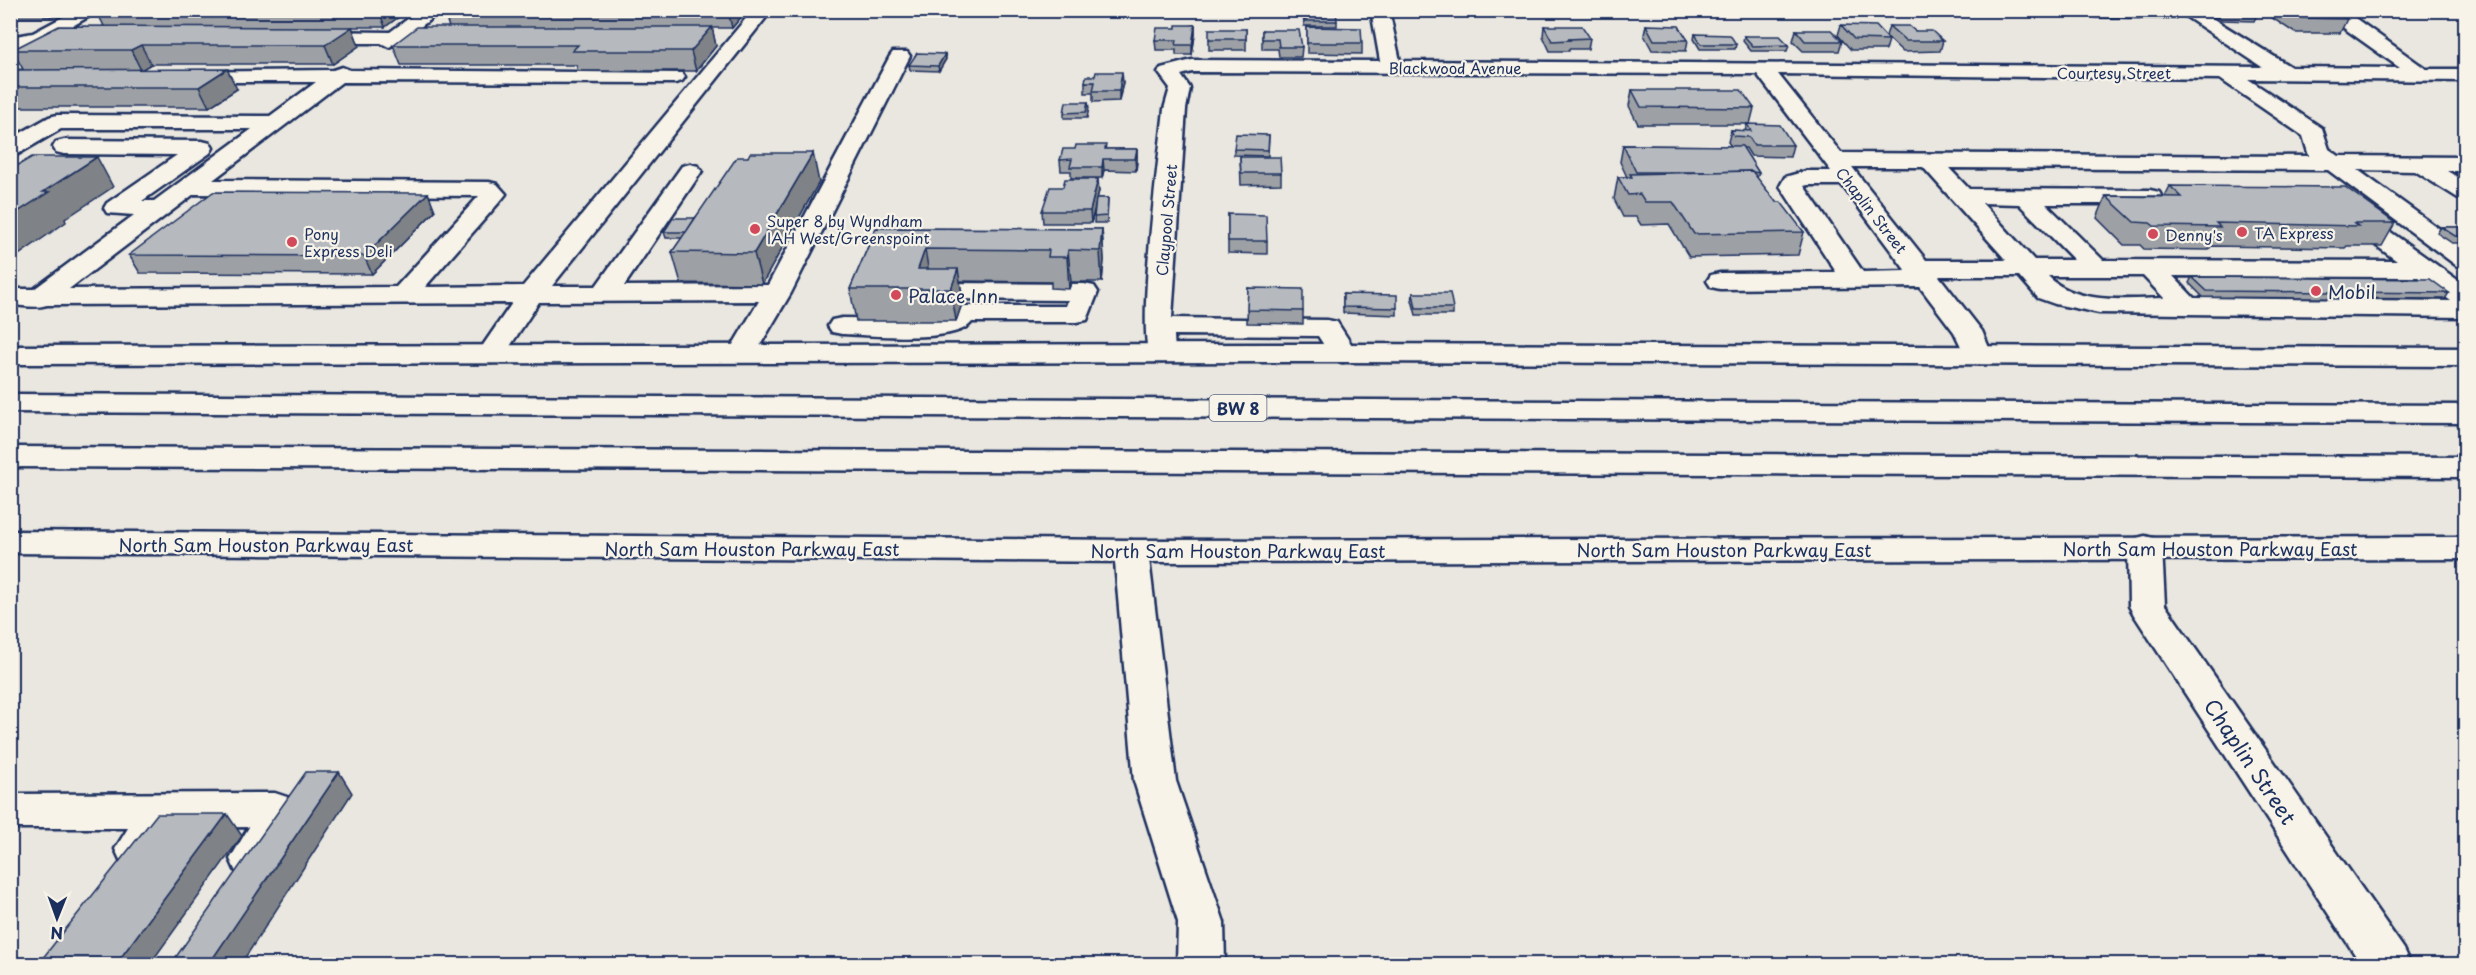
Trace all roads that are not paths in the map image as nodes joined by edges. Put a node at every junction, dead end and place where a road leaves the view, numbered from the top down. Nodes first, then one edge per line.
1 (91, 10) edge
2 (433, 10) edge
3 (763, 10) edge
4 (1380, 10) edge
5 (2185, 10) edge
6 (2340, 10) edge
7 (288, 37) edge
8 (394, 37) junction
9 (464, 38) edge
10 (10, 43) edge
11 (900, 56) dead end
12 (1391, 67) junction
13 (1762, 68) junction
14 (2224, 73) junction
15 (2288, 74) junction
16 (2422, 75) junction
17 (2466, 75) edge
18 (162, 76) edge
19 (338, 77) junction
20 (675, 77) edge
21 (1180, 88) joint
22 (103, 123) junction
23 (274, 123) junction
24 (10, 149) edge
25 (1930, 161) junction
26 (2064, 162) junction
27 (2334, 164) junction
28 (2420, 164) junction
29 (2466, 164) edge
30 (1840, 169) junction
31 (690, 171) dead end
32 (187, 188) junction
33 (2466, 193) edge
34 (1962, 196) junction
35 (2025, 196) junction
36 (2104, 197) junction
37 (2172, 198) edge
38 (2326, 201) edge
39 (1805, 205) junction
40 (1868, 206) junction
41 (160, 208) junction
42 (2466, 260) edge
43 (2027, 268) junction
44 (2096, 268) junction
45 (2150, 268) junction
46 (2424, 269) junction
47 (1921, 274) junction
48 (1855, 280) junction
49 (1720, 281) dead end
50 (2315, 290) junction
51 (605, 293) junction
52 (777, 293) junction
53 (404, 294) junction
54 (531, 294) junction
55 (10, 297) edge
56 (40, 297) junction
57 (2466, 299) edge
58 (2187, 306) junction
59 (2466, 309) edge
60 (10, 318) edge
61 (842, 326) dead end
62 (924, 326) junction
63 (1160, 340) junction
64 (742, 353) junction
65 (491, 354) junction
66 (10, 355) edge
67 (1978, 355) junction
68 (2466, 357) edge
69 (10, 403) edge
70 (2466, 414) edge
71 (10, 457) edge
72 (2466, 467) edge
73 (10, 542) edge
74 (2145, 547) junction
75 (2466, 548) edge
76 (1131, 551) junction
77 (10, 811) edge
78 (167, 811) junction
79 (111, 883) edge
80 (231, 890) edge
81 (1201, 964) edge
82 (2387, 964) edge

1 - 10 main road
2 - 8 main road
3 - 54 main road
4 - 12 main road
5 - 15 main road
6 - 16 main road
7 - 8 main road
8 - 9 main road
8 - 19 main road
11 - 52 main road
12 - 13 main road, Blackwood Avenue
12 - 21 main road, Blackwood Avenue
13 - 14 main road, Courtesy Street
13 - 30 main road, Chaplin Street
14 - 15 main road, Courtesy Street
14 - 27 main road
15 - 16 main road, Courtesy Street
16 - 17 main road, Courtesy Street
18 - 19 main road
19 - 20 main road
19 - 23 main road
21 - 63 main road, Claypool Street
22 - 23 main road
22 - 24 main road
22 - 41 main road
23 - 32 main road
25 - 26 main road
25 - 30 main road
25 - 34 main road
26 - 27 main road
26 - 36 main road
27 - 28 main road
27 - 42 main road
28 - 29 main road
28 - 33 main road
30 - 39 main road
30 - 40 main road, Chaplin Street
31 - 51 main road
32 - 41 main road
32 - 53 main road
34 - 35 main road
34 - 43 main road
35 - 36 main road
35 - 44 main road
36 - 37 main road
38 - 46 main road
39 - 40 main road
39 - 48 main road
40 - 47 main road, Chaplin Street
41 - 56 main road
43 - 44 main road
43 - 47 main road
43 - 58 main road
44 - 45 main road
45 - 50 main road
45 - 58 main road
46 - 50 main road
46 - 57 main road
47 - 48 main road
47 - 67 main road, Chaplin Street
48 - 49 main road
50 - 58 main road
50 - 59 main road
51 - 52 main road
51 - 54 main road
52 - 64 main road
53 - 54 main road
53 - 56 main road
54 - 65 main road
55 - 56 main road
56 - 60 main road
61 - 62 main road
62 - 62 main road
62 - 63 main road
62 - 64 main road
63 - 67 main road
64 - 65 main road
65 - 66 main road
67 - 68 main road
69 - 70 main road, BW 8
71 - 72 main road
73 - 76 main road, North Sam Houston Parkway East
74 - 75 main road, North Sam Houston Parkway East
74 - 76 main road, North Sam Houston Parkway East
74 - 82 main road, Chaplin Street
76 - 81 main road
77 - 78 main road
78 - 79 main road
78 - 80 main road

